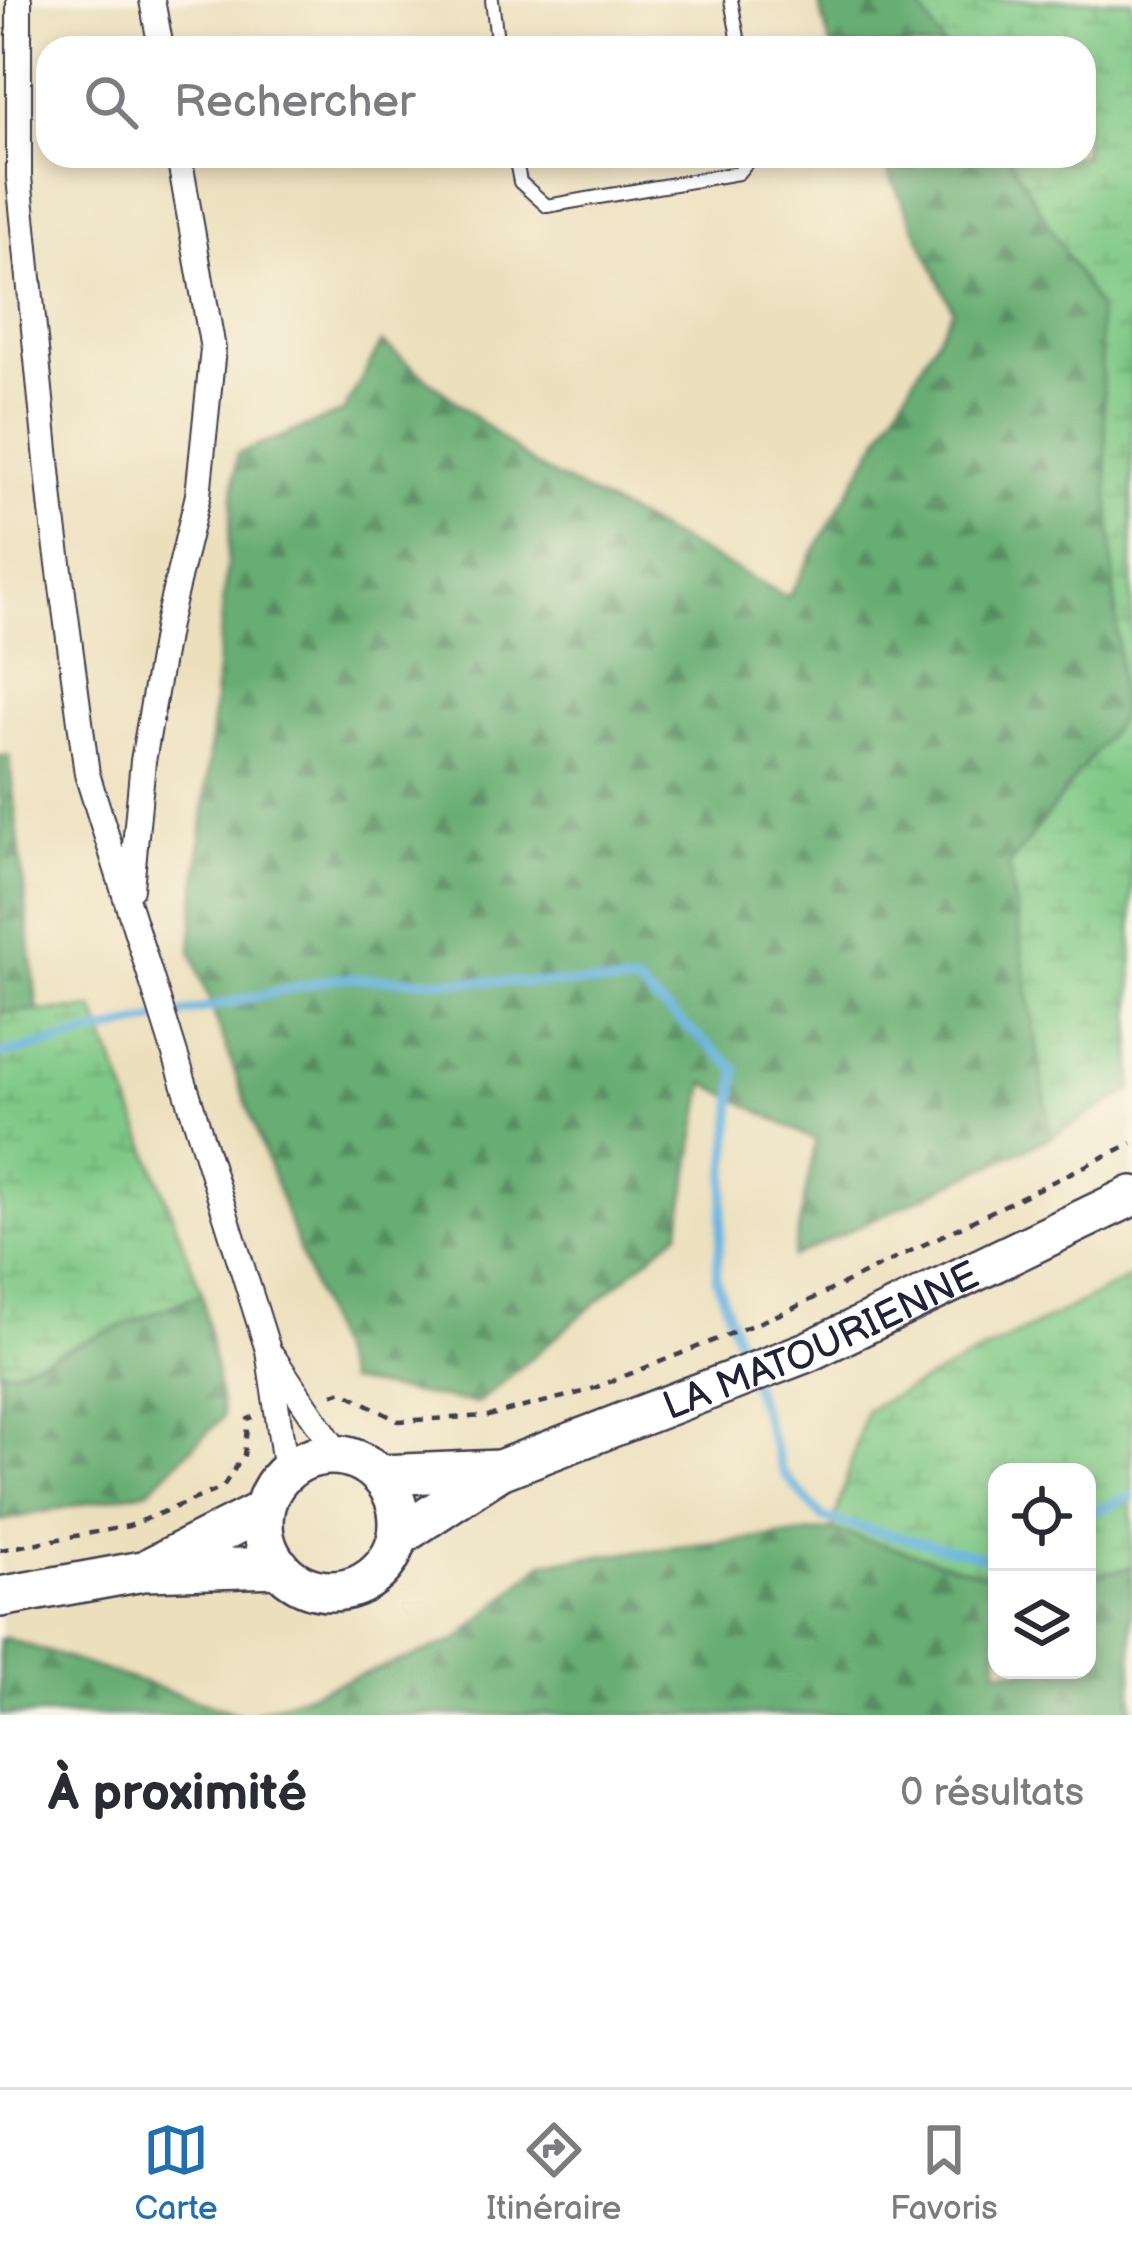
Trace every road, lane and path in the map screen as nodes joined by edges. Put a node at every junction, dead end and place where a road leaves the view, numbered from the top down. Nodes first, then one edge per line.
1 (19, 0) edge
2 (152, 0) edge
3 (492, 0) edge
4 (731, 0) edge
5 (158, 36) edge
6 (496, 36) edge
7 (738, 36) edge
8 (181, 168) edge
9 (517, 168) edge
10 (742, 168) edge
11 (130, 897) junction
12 (1132, 1143) edge
13 (1132, 1196) edge
14 (695, 1349) dead end
15 (268, 1350) junction
16 (338, 1455) junction
17 (500, 1470) junction
18 (286, 1471) junction
19 (380, 1475) junction
20 (264, 1510) junction
21 (398, 1538) junction
22 (280, 1567) junction
23 (143, 1571) junction
24 (0, 1597) edge

1 - 11 street
2 - 5 street
3 - 6 lane
4 - 7 lane
8 - 11 street
9 - 10 lane
11 - 15 street
12 - 14 path
13 - 17 main road, LA MATOURIENNE
15 - 16 street
15 - 18 street
16 - 18 main road
16 - 19 main road
17 - 19 main road, LA MATOURIENNE
17 - 21 main road, LA MATOURIENNE
18 - 20 main road
19 - 21 main road
20 - 22 main road
20 - 23 main road
21 - 22 main road
22 - 23 main road
23 - 24 main road

